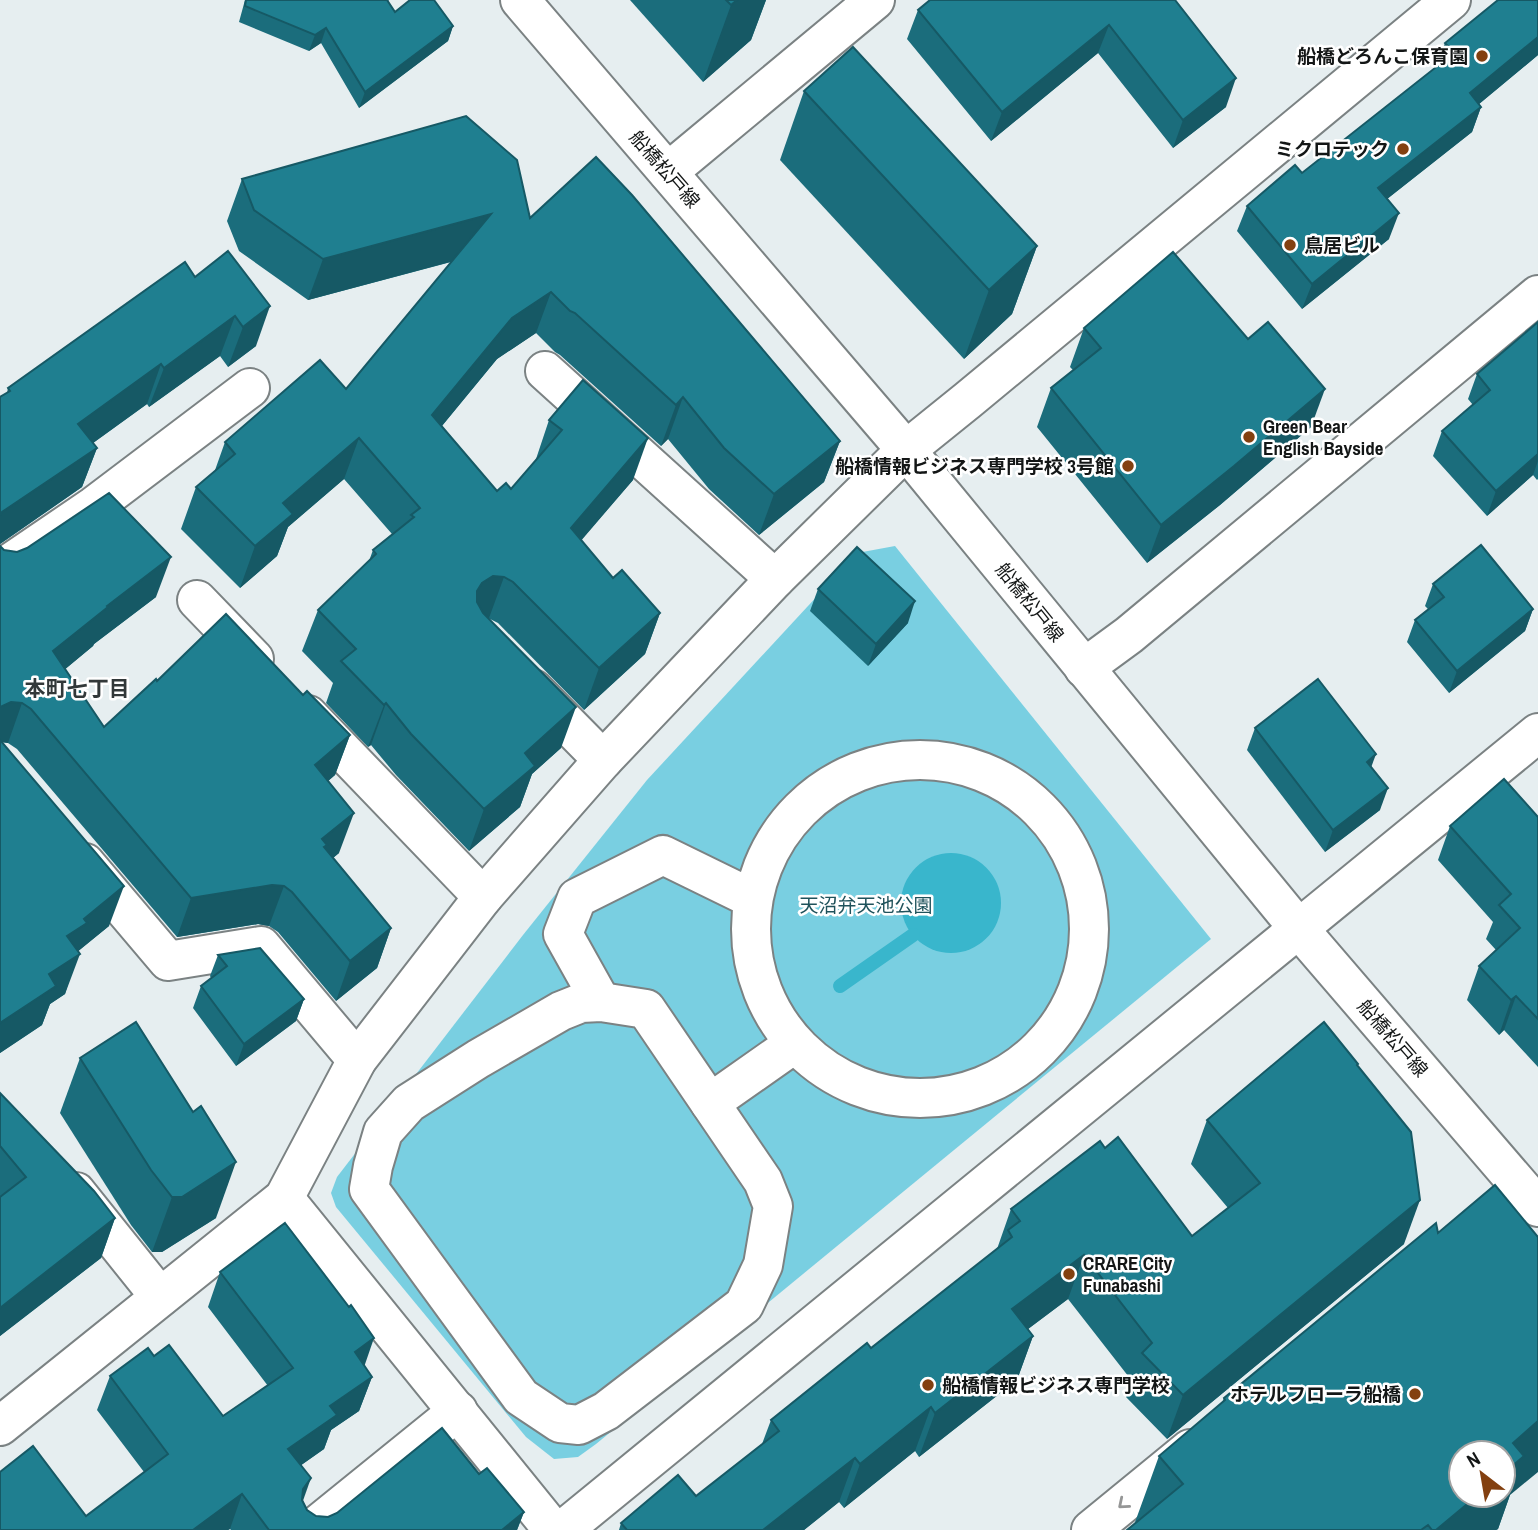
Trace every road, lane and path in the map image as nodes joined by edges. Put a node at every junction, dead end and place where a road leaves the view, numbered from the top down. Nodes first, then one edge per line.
1 (520, 0) edge
2 (875, 0) edge
3 (1451, 0) edge
4 (668, 172) junction
5 (1538, 295) edge
6 (545, 371) dead end
7 (250, 388) dead end
8 (906, 450) junction
9 (0, 570) edge
10 (775, 579) junction
11 (197, 600) dead end
12 (511, 667) edge
13 (1084, 668) junction
14 (1538, 733) edge
15 (603, 760) junction
16 (62, 836) edge
17 (483, 897) junction
18 (753, 899) junction
19 (1299, 929) junction
20 (601, 1002) junction
21 (794, 1044) junction
22 (357, 1060) junction
23 (710, 1103) junction
24 (59, 1170) edge
25 (1514, 1178) junction
26 (284, 1198) junction
27 (1485, 1205) edge
28 (1538, 1207) edge
29 (160, 1297) junction
30 (458, 1411) junction
31 (1219, 1424) edge
32 (0, 1426) edge
33 (311, 1530) edge
34 (553, 1530) edge
35 (563, 1530) edge
36 (1091, 1530) edge

1 - 4 street, 船橋松戸線
2 - 4 street
3 - 8 street
4 - 8 street, 船橋松戸線
5 - 13 street
6 - 10 street
7 - 9 street
8 - 10 street
8 - 13 street, 船橋松戸線
10 - 15 street
11 - 17 street
12 - 15 street
13 - 19 street, 船橋松戸線
14 - 19 street
15 - 17 street
16 - 22 street
17 - 22 street
18 - 20 street
18 - 21 street
18 - 21 street
19 - 25 street, 船橋松戸線
19 - 35 street
20 - 23 street
20 - 23 street
21 - 23 street
22 - 26 street
24 - 29 street
25 - 27 street
25 - 28 street, 船橋松戸線
26 - 29 street
26 - 30 street
29 - 32 street
30 - 33 street
30 - 34 street
31 -> 36 street

